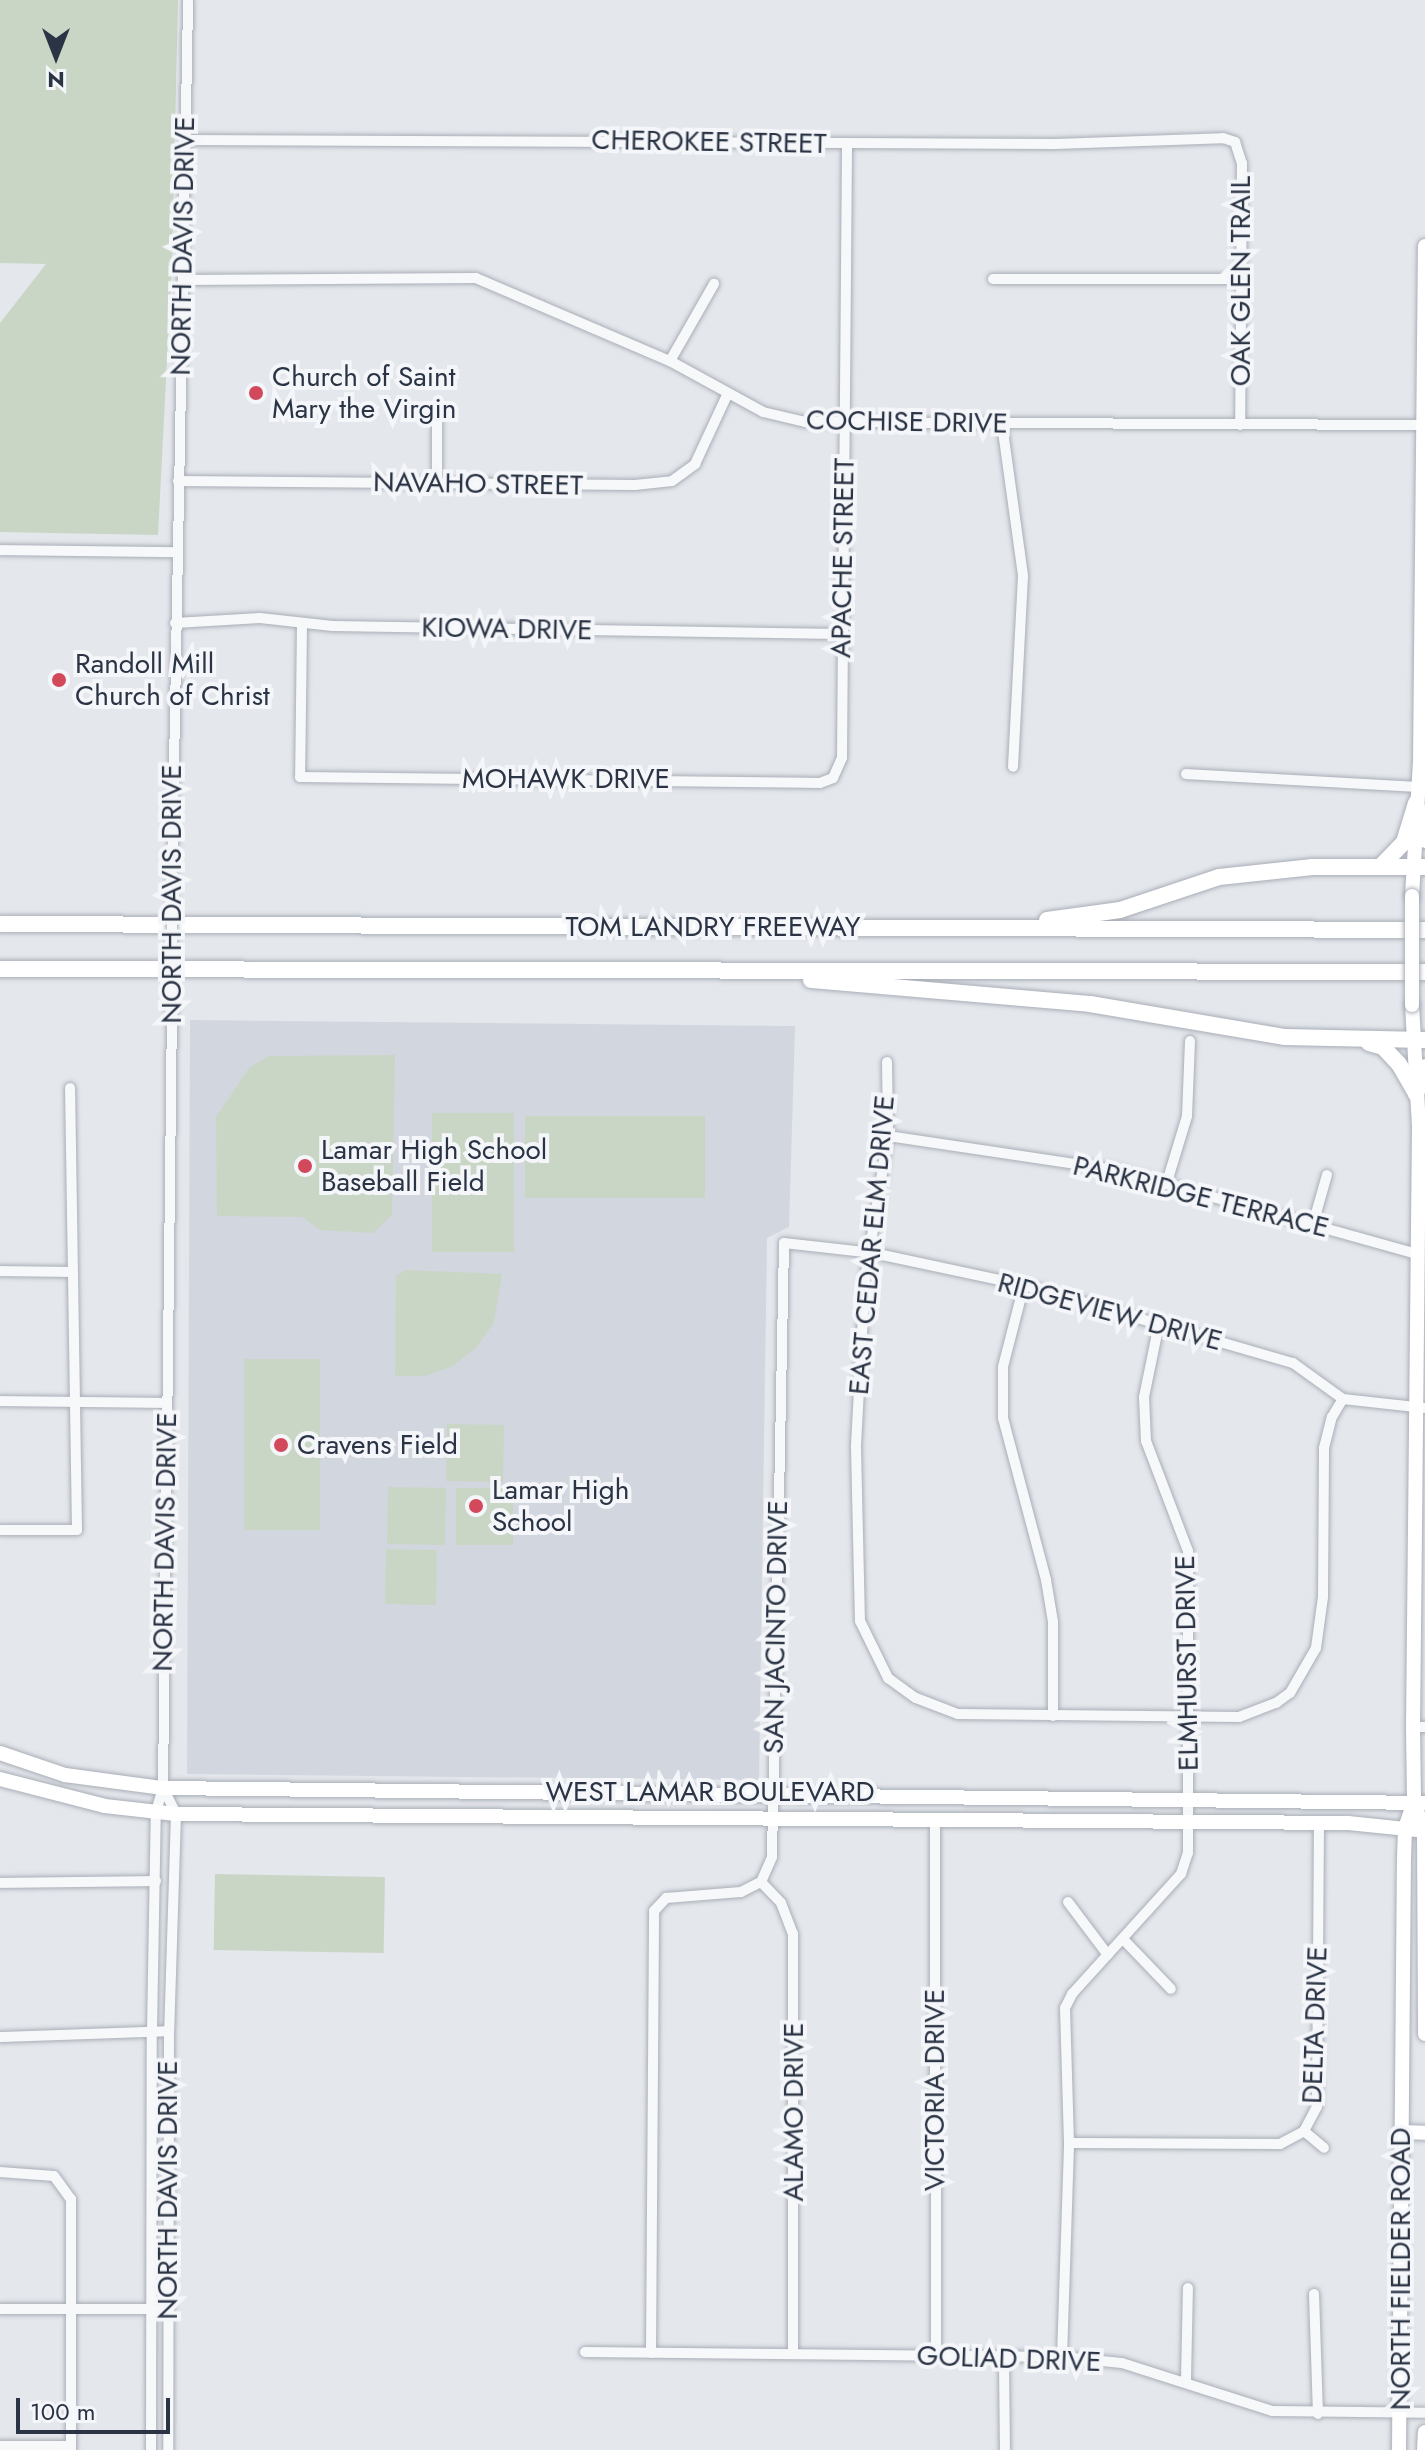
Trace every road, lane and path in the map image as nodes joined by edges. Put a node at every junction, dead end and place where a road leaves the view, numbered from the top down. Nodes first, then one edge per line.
1 (188, 0) edge
2 (185, 140) junction
3 (1232, 141) joint
4 (847, 144) junction
5 (1425, 248) edge
6 (993, 279) dead end
7 (1241, 279) junction
8 (183, 280) junction
9 (714, 284) dead end
10 (670, 361) junction
11 (727, 395) junction
12 (437, 417) dead end
13 (846, 424) junction
14 (1002, 424) junction
15 (1240, 425) junction
16 (1423, 425) junction
17 (178, 481) junction
18 (437, 483) junction
19 (1424, 507) edge
20 (0, 550) edge
21 (175, 552) junction
22 (175, 623) junction
23 (302, 624) junction
24 (840, 634) junction
25 (1422, 763) edge
26 (1013, 767) dead end
27 (1186, 774) dead end
28 (833, 778) joint
29 (1417, 795) junction
30 (1425, 840) edge
31 (1380, 867) junction
32 (1418, 867) edge
33 (0, 924) edge
34 (873, 928) junction
35 (1425, 930) edge
36 (0, 969) edge
37 (112, 970) junction
38 (678, 970) junction
39 (1425, 972) edge
40 (0, 975) edge
41 (1418, 1040) edge
42 (1190, 1041) dead end
43 (1360, 1041) junction
44 (887, 1062) dead end
45 (1425, 1067) edge
46 (70, 1088) dead end
47 (1416, 1094) junction
48 (1422, 1125) edge
49 (888, 1136) junction
50 (1327, 1175) dead end
51 (1167, 1182) junction
52 (1313, 1224) junction
53 (784, 1243) joint
54 (873, 1253) junction
55 (1419, 1263) edge
56 (0, 1271) edge
57 (70, 1272) junction
58 (1024, 1285) junction
59 (1159, 1324) junction
60 (1343, 1399) junction
61 (0, 1401) edge
62 (74, 1402) junction
63 (167, 1403) junction
64 (1421, 1408) edge
65 (0, 1530) edge
66 (1053, 1716) junction
67 (1190, 1718) junction
68 (1419, 1727) edge
69 (0, 1753) edge
70 (0, 1779) edge
71 (163, 1788) junction
72 (691, 1793) junction
73 (773, 1794) junction
74 (1188, 1799) junction
75 (1420, 1802) edge
76 (156, 1812) junction
77 (176, 1814) junction
78 (691, 1816) junction
79 (772, 1819) junction
80 (935, 1823) junction
81 (1188, 1824) junction
82 (1319, 1824) junction
83 (1405, 1828) junction
84 (1424, 1831) edge
85 (1425, 1876) edge
86 (156, 1881) junction
87 (761, 1882) junction
88 (0, 1883) edge
89 (1068, 1902) dead end
90 (1123, 1939) junction
91 (1108, 1955) junction
92 (1171, 1989) dead end
93 (152, 2031) junction
94 (169, 2031) junction
95 (1425, 2034) edge
96 (0, 2037) edge
97 (1304, 2131) junction
98 (1401, 2132) junction
99 (1425, 2133) edge
100 (1069, 2143) junction
101 (1324, 2148) dead end
102 (0, 2172) edge
103 (1188, 2288) dead end
104 (1314, 2294) dead end
105 (0, 2309) edge
106 (72, 2309) junction
107 (150, 2309) junction
108 (167, 2309) junction
109 (585, 2352) dead end
110 (651, 2353) junction
111 (793, 2353) junction
112 (936, 2356) junction
113 (1062, 2357) junction
114 (1004, 2360) junction
115 (1186, 2380) junction
116 (1425, 2413) edge
117 (1318, 2414) junction
118 (1402, 2414) junction
119 (1425, 2432) edge
120 (0, 2446) edge
121 (71, 2448) edge
122 (151, 2450) edge
123 (168, 2450) edge
124 (1005, 2450) edge
125 (1399, 2450) edge
126 (1424, 2450) edge

1 - 2 street, NORTH DAVIS DRIVE
2 - 4 street, CHEROKEE STREET
2 - 8 street, NORTH DAVIS DRIVE
3 - 4 street, CHEROKEE STREET
3 - 7 street, OAK GLEN TRAIL
4 - 13 street, APACHE STREET
5 - 16 main road, NORTH FIELDER ROAD
6 - 7 street
7 - 15 street, OAK GLEN TRAIL
8 - 10 street, COCHISE DRIVE
8 - 17 street, NORTH DAVIS DRIVE
9 - 10 street
10 - 11 street, COCHISE DRIVE
11 - 13 street, COCHISE DRIVE
11 - 18 street, NAVAHO STREET
12 - 18 street
13 - 14 street, COCHISE DRIVE
13 - 24 street, APACHE STREET
14 - 15 street, COCHISE DRIVE
14 - 26 street
15 - 16 street, COCHISE DRIVE
16 - 19 main road, NORTH FIELDER ROAD
17 - 18 street, NAVAHO STREET
17 - 21 street, NORTH DAVIS DRIVE
19 - 25 main road, NORTH FIELDER ROAD
20 - 21 street
21 - 22 street, NORTH DAVIS DRIVE
22 - 23 street, KIOWA DRIVE
22 - 63 street, NORTH DAVIS DRIVE, bridge
23 - 24 street, KIOWA DRIVE
23 - 28 street, MOHAWK DRIVE
24 - 28 street, APACHE STREET
25 - 29 main road, NORTH FIELDER ROAD
27 - 29 street
29 - 30 highway
29 - 31 highway
29 - 32 main road, NORTH FIELDER ROAD
31 - 32 highway
31 - 34 highway
32 - 41 main road, NORTH FIELDER ROAD, bridge
33 - 34 highway, TOM LANDRY FREEWAY
34 - 35 highway, TOM LANDRY FREEWAY
36 - 37 highway, TOM LANDRY FREEWAY
37 - 38 highway, TOM LANDRY FREEWAY
37 - 40 highway
38 - 39 highway, TOM LANDRY FREEWAY
38 - 43 highway
41 - 43 highway
41 - 47 main road, NORTH FIELDER ROAD
42 - 51 street
43 - 47 highway
44 - 49 street, EAST CEDAR ELM DRIVE
45 - 47 highway
46 - 57 street
47 - 48 main road, NORTH FIELDER ROAD
48 - 55 main road, NORTH FIELDER ROAD
49 - 51 street, PARKRIDGE TERRACE
49 - 54 street, EAST CEDAR ELM DRIVE
50 - 52 street
51 - 52 street, PARKRIDGE TERRACE
52 - 55 street, PARKRIDGE TERRACE
53 - 54 street, RIDGEVIEW DRIVE
53 - 73 street, SAN JACINTO DRIVE
54 - 58 street, RIDGEVIEW DRIVE
54 - 66 street, EAST CEDAR ELM DRIVE
55 - 64 main road, NORTH FIELDER ROAD
56 - 57 street
57 - 62 street
58 - 59 street, RIDGEVIEW DRIVE
58 - 66 street
59 - 60 street, RIDGEVIEW DRIVE
59 - 67 street, ELMHURST DRIVE
60 - 64 street, RIDGEVIEW DRIVE
60 - 67 street, EAST CEDAR ELM DRIVE
61 - 62 street
62 - 63 street
62 - 65 street
63 - 71 street, NORTH DAVIS DRIVE
64 - 68 main road, NORTH FIELDER ROAD
66 - 67 street, EAST CEDAR ELM DRIVE
67 - 74 street, ELMHURST DRIVE
68 - 75 main road, NORTH FIELDER ROAD
69 - 71 main road, WEST LAMAR BOULEVARD
70 - 76 main road, WEST LAMAR BOULEVARD
71 - 72 main road, WEST LAMAR BOULEVARD
71 - 76 street, NORTH DAVIS DRIVE
71 - 77 street, NORTH DAVIS DRIVE
72 - 73 main road, WEST LAMAR BOULEVARD
72 - 78 main road
73 - 74 main road, WEST LAMAR BOULEVARD
73 - 79 street, SAN JACINTO DRIVE
74 - 75 main road, WEST LAMAR BOULEVARD
74 - 81 street, ELMHURST DRIVE
75 - 83 main road, NORTH FIELDER ROAD
75 - 84 main road, NORTH FIELDER ROAD
76 - 77 main road, WEST LAMAR BOULEVARD
76 - 86 street, NORTH DAVIS DRIVE
77 - 78 main road, WEST LAMAR BOULEVARD
77 - 94 street, NORTH DAVIS DRIVE
78 - 79 main road, WEST LAMAR BOULEVARD
79 - 80 main road, WEST LAMAR BOULEVARD
79 - 87 street, SAN JACINTO DRIVE
80 - 81 main road, WEST LAMAR BOULEVARD
80 - 112 street, VICTORIA DRIVE
81 - 82 main road, WEST LAMAR BOULEVARD
81 - 90 street, ELMHURST DRIVE
82 - 83 main road, WEST LAMAR BOULEVARD
82 - 97 street, DELTA DRIVE
83 - 84 main road, WEST LAMAR BOULEVARD
83 - 98 main road, NORTH FIELDER ROAD
84 - 85 main road, NORTH FIELDER ROAD
85 - 95 main road, NORTH FIELDER ROAD
86 - 88 street
86 - 93 street, NORTH DAVIS DRIVE
87 - 110 street
87 - 111 street, ALAMO DRIVE
89 - 91 street
90 - 91 street, ELMHURST DRIVE
90 - 92 street
91 - 100 street, ELMHURST DRIVE
93 - 94 street
93 - 96 street
93 - 107 street, NORTH DAVIS DRIVE
94 - 108 street, NORTH DAVIS DRIVE
97 - 100 street, DELTA DRIVE
97 - 101 street
98 - 99 main road
98 - 118 main road, NORTH FIELDER ROAD
100 - 113 street, ELMHURST DRIVE
102 - 106 street
103 - 115 street
104 - 117 street
105 - 106 street
106 - 107 street
106 - 121 street
107 - 108 street
107 - 122 street, NORTH DAVIS DRIVE
108 - 123 street, NORTH DAVIS DRIVE
109 - 110 street, GOLIAD DRIVE
110 - 111 street, GOLIAD DRIVE
111 - 112 street, GOLIAD DRIVE
112 - 114 street, GOLIAD DRIVE
113 - 114 street, GOLIAD DRIVE
113 - 115 street, GOLIAD DRIVE
114 - 124 street
115 - 117 street, GOLIAD DRIVE
116 - 118 street, GOLIAD DRIVE
117 - 118 street, GOLIAD DRIVE
118 - 125 main road, NORTH FIELDER ROAD
119 - 126 main road, NORTH FIELDER ROAD
120 - 121 street

